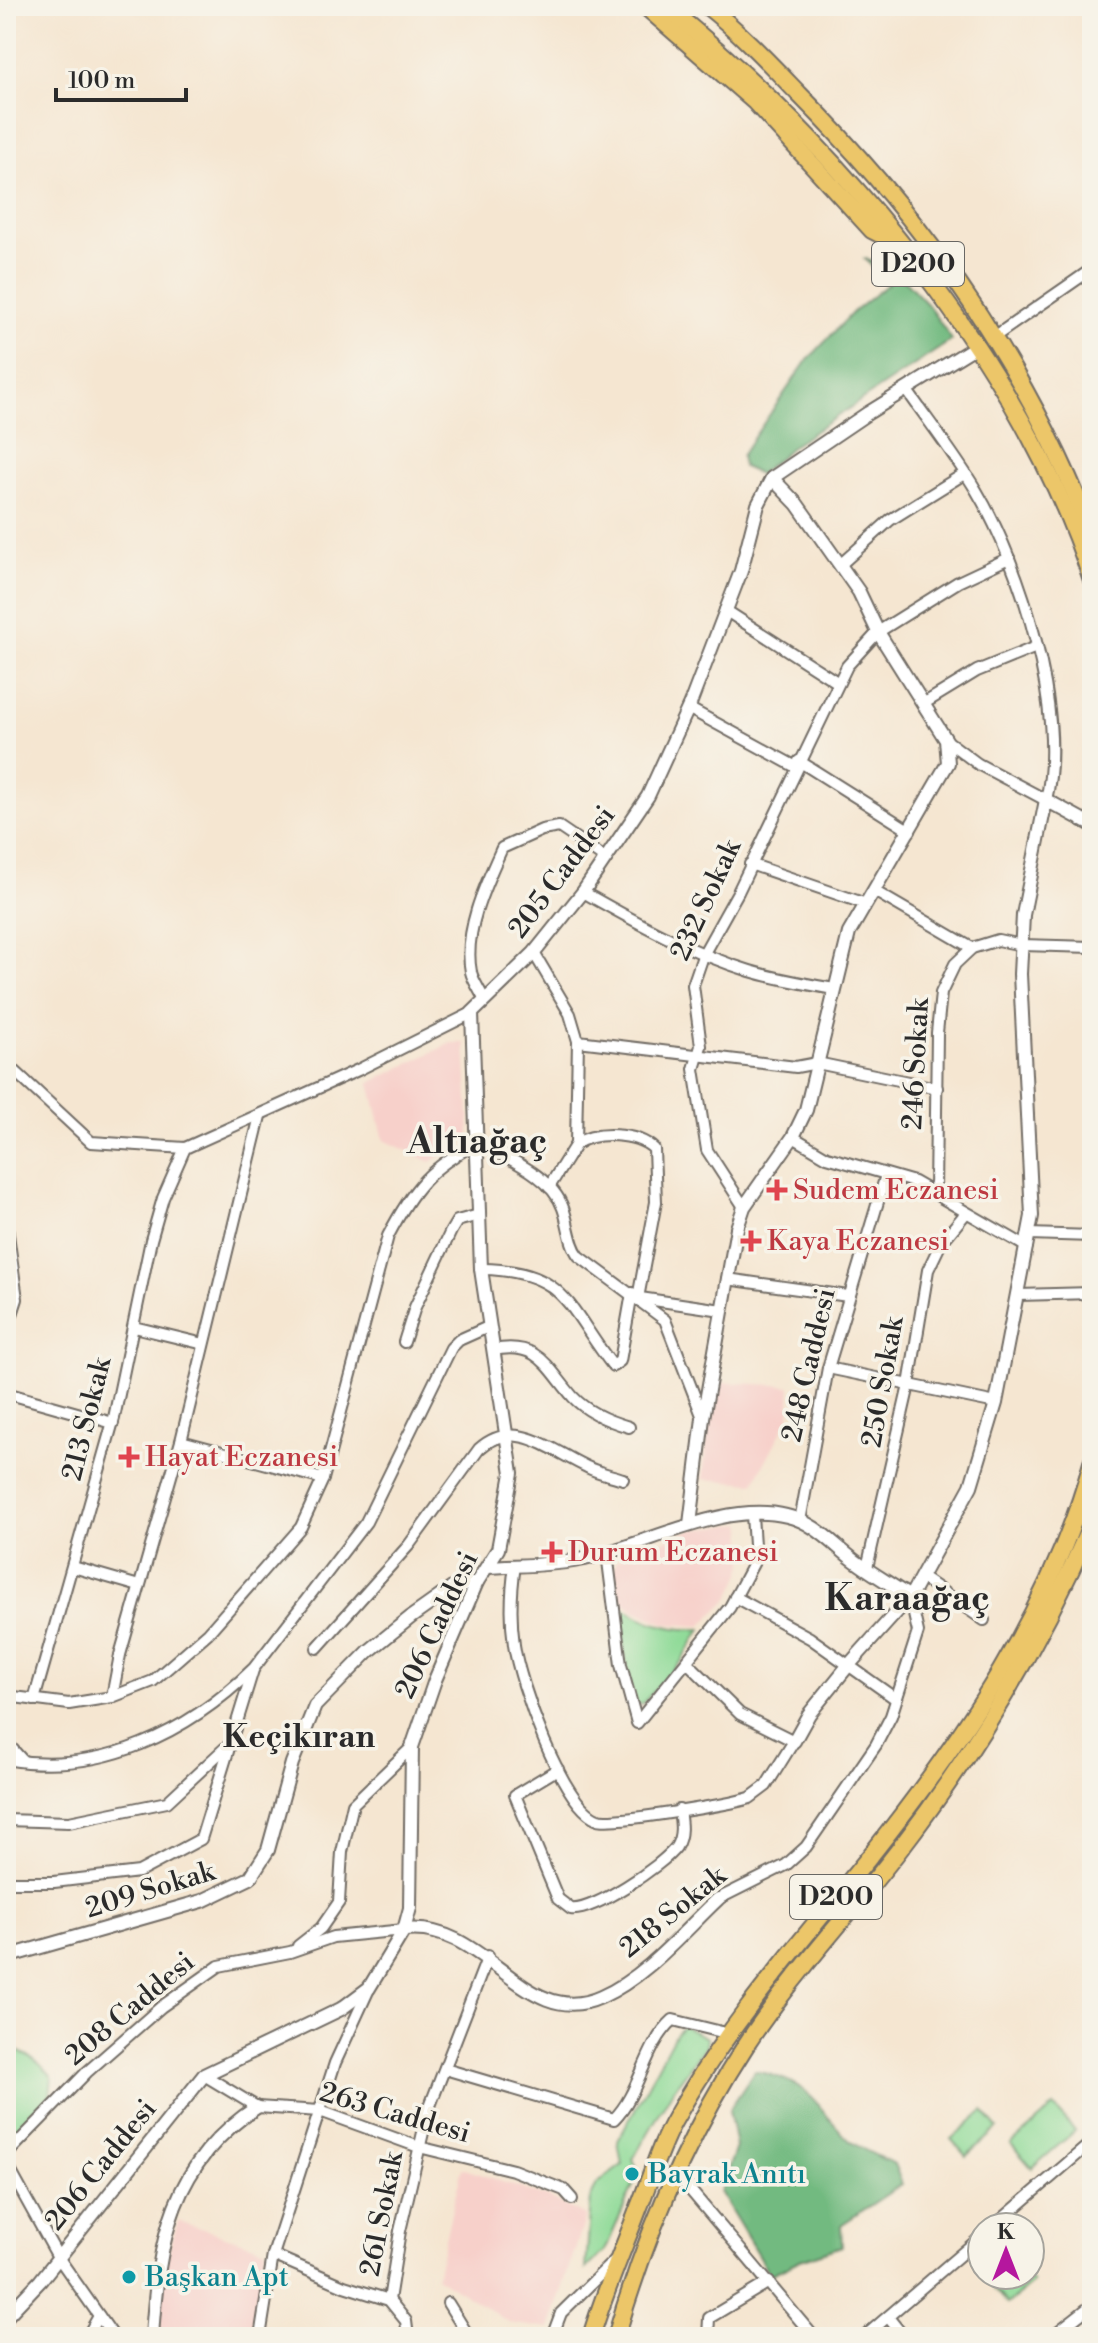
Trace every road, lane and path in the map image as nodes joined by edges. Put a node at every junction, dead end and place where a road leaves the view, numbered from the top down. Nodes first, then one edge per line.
1 (645, 6) edge
2 (665, 6) edge
3 (707, 6) edge
4 (722, 6) edge
5 (915, 223) junction
6 (904, 247) junction
7 (1092, 269) edge
8 (994, 337) junction
9 (975, 347) junction
10 (906, 389) junction
11 (964, 474) junction
12 (772, 478) junction
13 (1092, 535) edge
14 (1009, 558) junction
15 (840, 565) junction
16 (1092, 580) edge
17 (725, 610) junction
18 (878, 632) junction
19 (1036, 647) junction
20 (837, 682) junction
21 (923, 704) junction
22 (688, 708) junction
23 (946, 740) junction
24 (798, 764) junction
25 (1046, 800) junction
26 (1092, 825) edge
27 (910, 831) junction
28 (606, 859) junction
29 (750, 864) junction
30 (874, 891) junction
31 (583, 892) junction
32 (866, 904) junction
33 (1022, 945) junction
34 (1092, 947) edge
35 (972, 948) junction
36 (534, 953) junction
37 (704, 953) junction
38 (834, 989) junction
39 (485, 1001) junction
40 (472, 1013) junction
41 (578, 1041) junction
42 (698, 1055) junction
43 (6, 1063) edge
44 (817, 1063) junction
45 (937, 1088) junction
46 (260, 1116) junction
47 (793, 1137) junction
48 (479, 1142) junction
49 (576, 1144) junction
50 (185, 1148) junction
51 (886, 1175) junction
52 (549, 1187) junction
53 (935, 1192) junction
54 (744, 1207) junction
55 (966, 1213) junction
56 (479, 1215) junction
57 (6, 1220) edge
58 (1092, 1236) edge
59 (1028, 1241) junction
60 (481, 1269) junction
61 (727, 1279) junction
62 (1092, 1293) edge
63 (1018, 1295) junction
64 (635, 1296) junction
65 (848, 1296) junction
66 (722, 1310) junction
67 (134, 1327) junction
68 (488, 1327) junction
69 (6, 1333) edge
70 (404, 1342) dead end
71 (204, 1344) junction
72 (493, 1350) junction
73 (828, 1368) junction
74 (909, 1385) junction
75 (6, 1393) edge
76 (996, 1403) junction
77 (703, 1418) junction
78 (113, 1423) junction
79 (629, 1427) dead end
80 (506, 1437) junction
81 (181, 1441) junction
82 (1092, 1463) edge
83 (323, 1479) junction
84 (623, 1479) dead end
85 (752, 1515) junction
86 (800, 1521) junction
87 (1092, 1523) edge
88 (690, 1524) junction
89 (607, 1553) junction
90 (515, 1565) junction
91 (73, 1567) junction
92 (487, 1567) junction
93 (867, 1568) junction
94 (921, 1577) junction
95 (477, 1582) junction
96 (139, 1586) junction
97 (735, 1597) junction
98 (910, 1597) junction
99 (984, 1620) dead end
100 (317, 1648) dead end
101 (688, 1663) junction
102 (847, 1667) junction
103 (254, 1668) junction
104 (6, 1696) edge
105 (112, 1697) junction
106 (896, 1699) junction
107 (34, 1700) junction
108 (794, 1741) junction
109 (6, 1742) edge
110 (227, 1747) junction
111 (412, 1747) junction
112 (6, 1759) edge
113 (23, 1761) junction
114 (558, 1769) junction
115 (679, 1810) junction
116 (6, 1820) edge
117 (6, 1882) edge
118 (718, 1899) joint
119 (404, 1930) junction
120 (290, 1952) junction
121 (488, 1956) junction
122 (6, 1957) edge
123 (369, 1988) junction
124 (730, 2034) junction
125 (445, 2069) junction
126 (204, 2075) junction
127 (257, 2107) junction
128 (320, 2111) junction
129 (1092, 2142) edge
130 (419, 2147) junction
131 (6, 2155) edge
132 (6, 2163) edge
133 (675, 2172) junction
134 (572, 2199) dead end
135 (1012, 2211) edge
136 (966, 2250) edge
137 (273, 2255) junction
138 (621, 2255) junction
139 (58, 2257) junction
140 (769, 2282) junction
141 (579, 2294) junction
142 (389, 2300) junction
143 (602, 2300) junction
144 (448, 2303) dead end
145 (1092, 2305) edge
146 (99, 2316) junction
147 (6, 2317) edge
148 (888, 2317) junction
149 (87, 2337) edge
150 (114, 2337) edge
151 (152, 2337) edge
152 (260, 2337) edge
153 (408, 2337) edge
154 (469, 2337) edge
155 (552, 2337) edge
156 (591, 2337) edge
157 (616, 2337) edge
158 (708, 2337) edge
159 (814, 2337) edge
160 (864, 2337) edge
161 (904, 2337) edge
162 (1051, 2337) edge

1 - 6 highway
2 - 6 highway, D200
3 - 5 highway, D200
4 - 5 highway
5 - 8 highway, D200
6 - 9 highway, D200
7 - 8 street
8 - 13 highway, D200
9 - 10 street
9 - 16 highway, D200
10 - 11 street
10 - 12 street
11 - 14 street
11 - 15 street
12 - 15 street
12 - 17 street, 205 Caddesi
14 - 18 street, 232 Sokak
14 - 19 street
15 - 18 street
17 - 20 street
17 - 22 street, 205 Caddesi
18 - 20 street, 232 Sokak
18 - 21 street
19 - 21 street
19 - 25 street
20 - 24 street, 232 Sokak
21 - 23 street
22 - 24 street
22 - 28 street, 205 Caddesi
23 - 25 street
23 - 27 street
24 - 27 street
24 - 29 street, 232 Sokak
25 - 26 street
25 - 33 street
27 - 30 street
28 - 31 street, 205 Caddesi
28 - 39 street
29 - 32 street
29 - 37 street, 232 Sokak
30 - 32 street
30 - 35 street
31 - 36 street, 205 Caddesi
31 - 37 street
32 - 38 street
33 - 34 street
33 - 35 street
33 - 59 street
35 - 45 street, 246 Sokak
36 - 39 street, 205 Caddesi
36 - 41 street
37 - 38 street
37 - 42 street, 232 Sokak
38 - 44 street
39 - 40 street, 205 Caddesi
40 - 46 street, 205 Caddesi
40 - 48 street, 206 Caddesi
41 - 42 street
41 - 49 street
42 - 44 street
42 - 54 street, 232 Sokak
43 - 50 street, 205 Caddesi
44 - 45 street
44 - 47 street
45 - 53 street, 246 Sokak
46 - 50 street, 205 Caddesi
46 - 71 street
47 - 51 street
47 - 54 street
48 - 52 street
48 - 56 street, 206 Caddesi
48 - 83 street
49 - 52 street
49 - 64 street
50 - 67 street, 213 Sokak
51 - 53 street
51 - 65 street, 248 Caddesi
52 - 64 street
53 - 55 street
54 - 61 street
55 - 59 street
55 - 74 street, 250 Sokak
56 - 60 street, 206 Caddesi
56 - 70 street
57 - 69 street
58 - 59 street
59 - 63 street
60 - 64 street
60 - 68 street, 206 Caddesi
61 - 65 street
61 - 66 street
62 - 63 street
63 - 76 street
64 - 66 street
64 - 77 street
65 - 73 street, 248 Caddesi
66 - 77 street
67 - 71 street
67 - 78 street, 213 Sokak
68 - 72 street, 206 Caddesi
68 - 103 street
71 - 81 street
72 - 79 street
72 - 80 street, 206 Caddesi
73 - 74 street
73 - 86 street, 248 Caddesi
74 - 76 street
74 - 93 street, 250 Sokak
75 - 78 street
76 - 94 street
77 - 88 street
78 - 91 street, 213 Sokak
80 - 84 street
80 - 92 street, 206 Caddesi
80 - 100 street
81 - 83 street
81 - 96 street
82 - 124 highway, D200
83 - 105 street
85 - 86 street
85 - 88 street
85 - 97 street
86 - 93 street
87 - 133 highway, D200
88 - 89 street
89 - 90 street
89 - 101 street
90 - 92 street
90 - 114 street
91 - 96 street
91 - 107 street, 213 Sokak
92 - 95 street, 206 Caddesi
93 - 98 street
94 - 98 street
94 - 99 street
95 - 111 street, 206 Caddesi
95 - 122 street, 209 Sokak
96 - 105 street
97 - 101 street
97 - 102 street
98 - 102 street
98 - 106 street, 218 Sokak
101 - 108 street
102 - 106 street
102 - 108 street
103 - 110 street
103 - 113 street
104 - 107 street
105 - 107 street
106 - 118 street, 218 Sokak
108 - 115 street
109 - 113 street
110 - 116 street
110 - 117 street
111 - 119 street, 206 Caddesi
111 - 120 street
112 - 113 street
114 - 115 street
114 - 115 street
118 - 121 street, 218 Sokak
119 - 120 street, 208 Caddesi
119 - 121 street, 218 Sokak
119 - 123 street, 206 Caddesi
120 - 131 street, 208 Caddesi
121 - 125 street, 261 Sokak
123 - 126 street, 206 Caddesi
123 - 128 street
124 - 125 street
124 - 138 highway, D200
125 - 130 street, 261 Sokak
126 - 127 street, 263 Caddesi
126 - 139 street, 206 Caddesi
127 - 128 street, 263 Caddesi
127 - 151 street
128 - 130 street, 263 Caddesi
128 - 137 street
129 - 135 street
130 - 134 street, 263 Caddesi
130 - 142 street, 261 Sokak
132 - 139 street
133 - 140 street
133 - 157 highway, D200
136 - 148 street
137 - 142 street
137 - 152 street
138 - 141 street
138 - 143 highway, D200
139 - 146 street
139 - 147 street, 206 Caddesi
140 - 158 street
140 - 159 street
141 - 143 street
141 - 155 street
142 - 153 street
143 - 156 highway, D200
144 - 154 street
145 - 162 street
146 - 149 street
146 - 150 street
148 - 160 street
148 - 161 street

